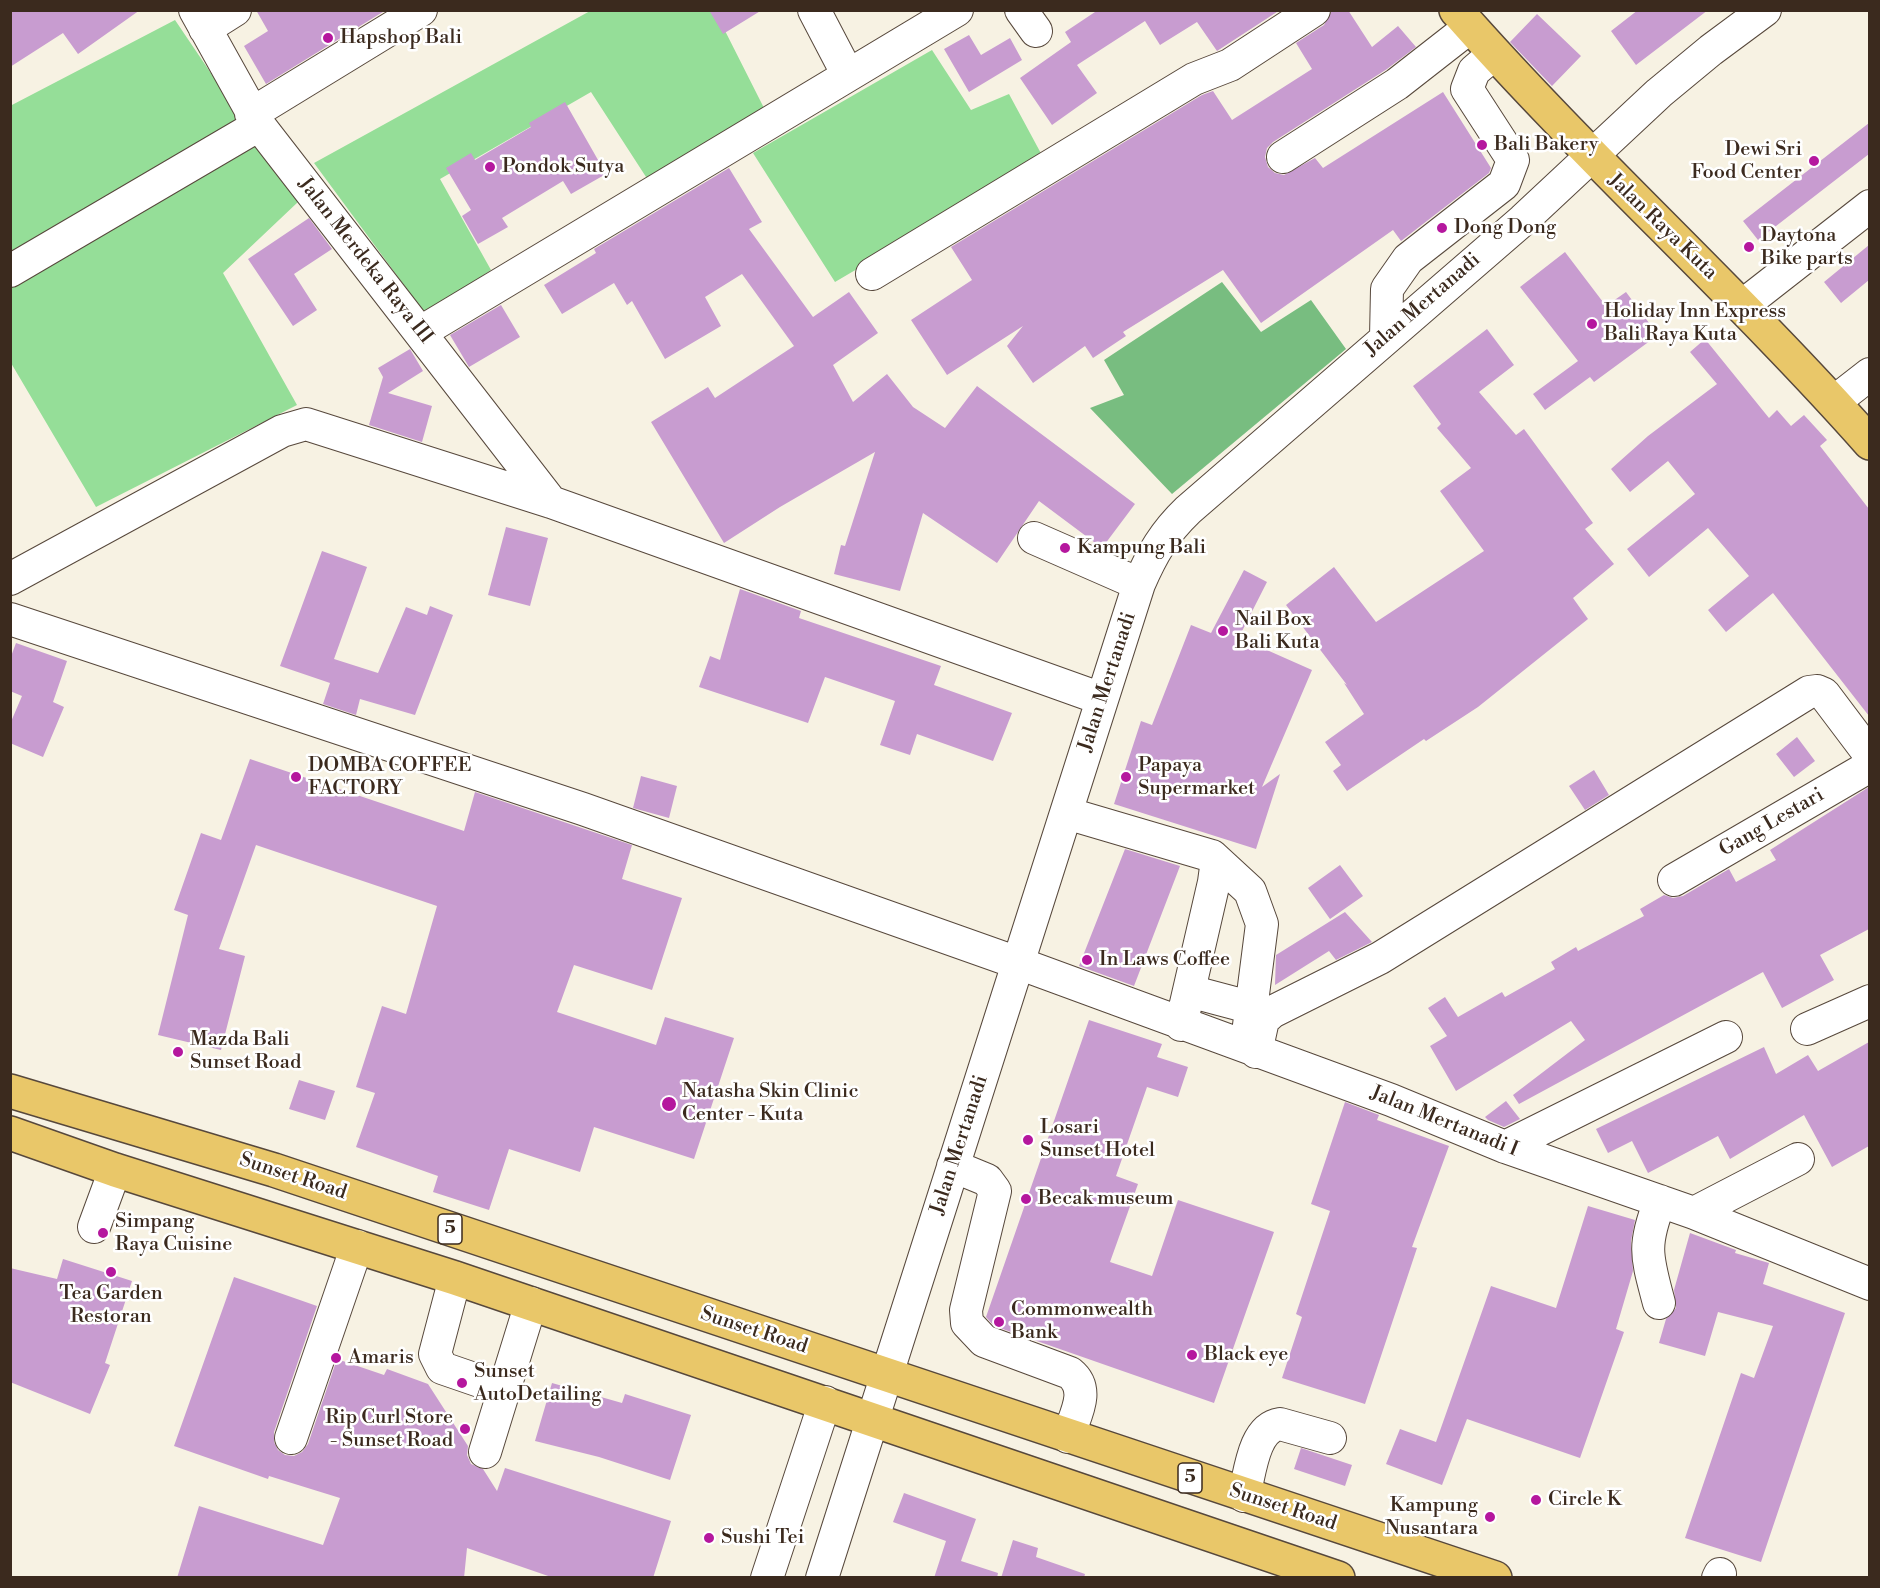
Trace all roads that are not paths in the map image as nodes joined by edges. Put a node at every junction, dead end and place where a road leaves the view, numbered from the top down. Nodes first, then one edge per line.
1 (235, 10) edge
2 (421, 10) edge
3 (814, 10) edge
4 (957, 10) edge
5 (1314, 10) edge
6 (1765, 10) edge
7 (1463, 19) edge
8 (200, 20) edge
9 (1494, 54) junction
10 (848, 75) junction
11 (255, 119) junction
12 (1283, 157) dead end
13 (1591, 157) junction
14 (1869, 206) edge
15 (10, 271) edge
16 (872, 274) dead end
17 (1742, 306) junction
18 (421, 332) junction
19 (1386, 337) junction
20 (1869, 374) edge
21 (1834, 402) junction
22 (1869, 443) edge
23 (551, 502) junction
24 (1034, 538) dead end
25 (10, 579) edge
26 (1139, 584) junction
27 (10, 619) edge
28 (1102, 699) junction
29 (1869, 755) edge
30 (1869, 766) edge
31 (1066, 813) junction
32 (1212, 856) junction
33 (1674, 880) dead end
34 (1018, 963) junction
35 (1189, 991) junction
36 (1869, 1001) edge
37 (1253, 1008) junction
38 (1181, 1025) junction
39 (1807, 1029) dead end
40 (1726, 1037) dead end
41 (1251, 1050) junction
42 (10, 1091) edge
43 (10, 1133) edge
44 (1505, 1147) junction
45 (1798, 1159) dead end
46 (953, 1166) junction
47 (115, 1170) junction
48 (1660, 1201) junction
49 (1694, 1214) junction
50 (94, 1227) dead end
51 (357, 1246) junction
52 (455, 1278) junction
53 (1869, 1284) edge
54 (531, 1303) junction
55 (1659, 1303) dead end
56 (887, 1375) junction
57 (502, 1389) junction
58 (825, 1402) junction
59 (873, 1419) junction
60 (1068, 1437) junction
61 (291, 1438) dead end
62 (1330, 1438) dead end
63 (485, 1452) dead end
64 (1245, 1496) junction
65 (767, 1578) edge
66 (822, 1578) edge
67 (1338, 1578) edge
68 (1495, 1578) edge

1 - 8 street
2 - 11 street
3 - 10 street
4 - 10 street
5 - 16 street
6 - 13 street, Jalan Mertanadi
7 - 9 main road, Jalan Raya Kuta
7 - 12 street
8 - 11 street, Jalan Merdeka Raya III
9 - 13 main road, Jalan Raya Kuta
9 - 19 street
10 - 18 street
11 - 15 street
11 - 18 street, Jalan Merdeka Raya III
13 - 17 main road, Jalan Raya Kuta
13 - 19 street, Jalan Mertanadi
14 - 17 street
17 - 21 main road, Jalan Raya Kuta
18 - 23 street, Jalan Merdeka Raya III
19 - 26 street, Jalan Mertanadi
20 - 21 street
21 - 22 main road, Jalan Raya Kuta
23 - 25 street
23 - 28 street
24 - 26 street
26 - 28 street, Jalan Mertanadi
27 - 34 street, Jalan Mertanadi I
28 - 31 street, Jalan Mertanadi
29 - 41 street
30 - 33 street, Gang Lestari
31 - 32 street
31 - 34 street, Jalan Mertanadi
32 - 35 street
32 - 37 street
34 - 38 street, Jalan Mertanadi I
34 - 46 street, Jalan Mertanadi
35 - 37 street
35 - 38 street
36 - 39 street
37 - 41 street
38 - 41 street, Jalan Mertanadi I
40 - 44 street
41 - 44 street, Jalan Mertanadi I
42 - 56 main road, Sunset Road / 5
43 - 47 main road, 5
44 - 48 street, Jalan Mertanadi I
45 - 49 street
46 - 56 street, Jalan Mertanadi
46 - 60 street
47 - 50 street
47 - 51 main road, 5
48 - 49 street, Jalan Mertanadi I
48 - 55 street
49 - 53 street, Jalan Mertanadi I
51 - 52 main road, 5
51 - 61 street
52 - 54 main road, 5
52 - 57 street
54 - 57 street
54 - 58 main road, 5
56 - 59 street, Jalan Mertanadi
56 - 60 main road, Sunset Road / 5
57 - 63 street
58 - 59 main road, 5
58 - 65 street
59 - 66 street, Jalan Mertanadi
59 - 67 main road, 5
60 - 64 main road, Sunset Road / 5
62 - 64 street
64 - 68 main road, Sunset Road / 5

